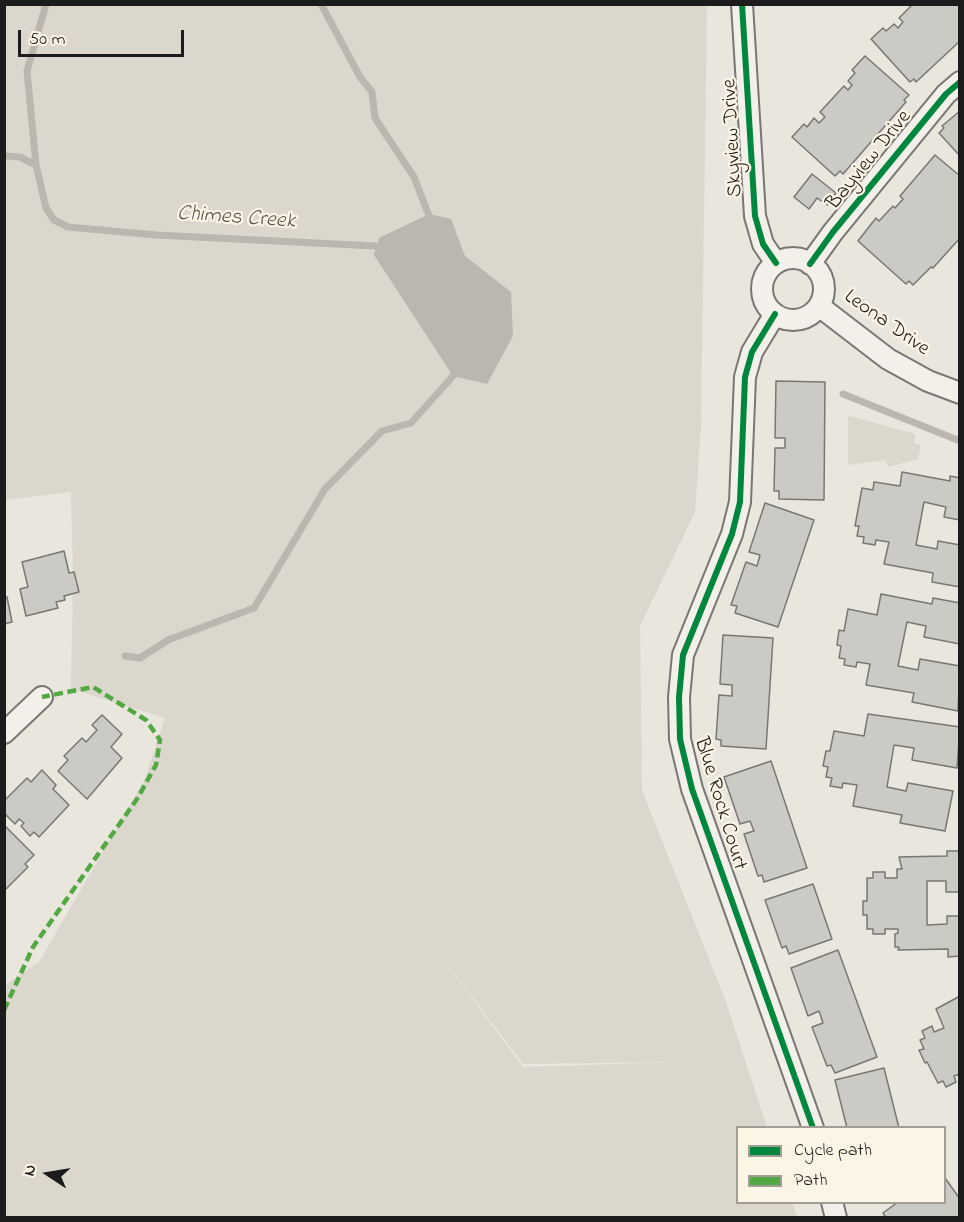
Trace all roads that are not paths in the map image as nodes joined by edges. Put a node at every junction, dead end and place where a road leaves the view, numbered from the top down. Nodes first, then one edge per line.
1 (742, 4) edge
2 (960, 82) edge
3 (776, 263) junction
4 (810, 264) junction
5 (819, 306) junction
6 (775, 314) junction
7 (960, 393) edge
8 (42, 697) dead end
9 (4, 733) edge
10 (812, 1126) edge

1 - 3 street, Skyview Drive
2 - 4 street, Bayview Drive
3 - 4 street
3 - 6 street
4 - 5 street
5 - 6 street
5 - 7 street, Leona Drive
6 - 10 street, Blue Rock Court
8 - 9 street

